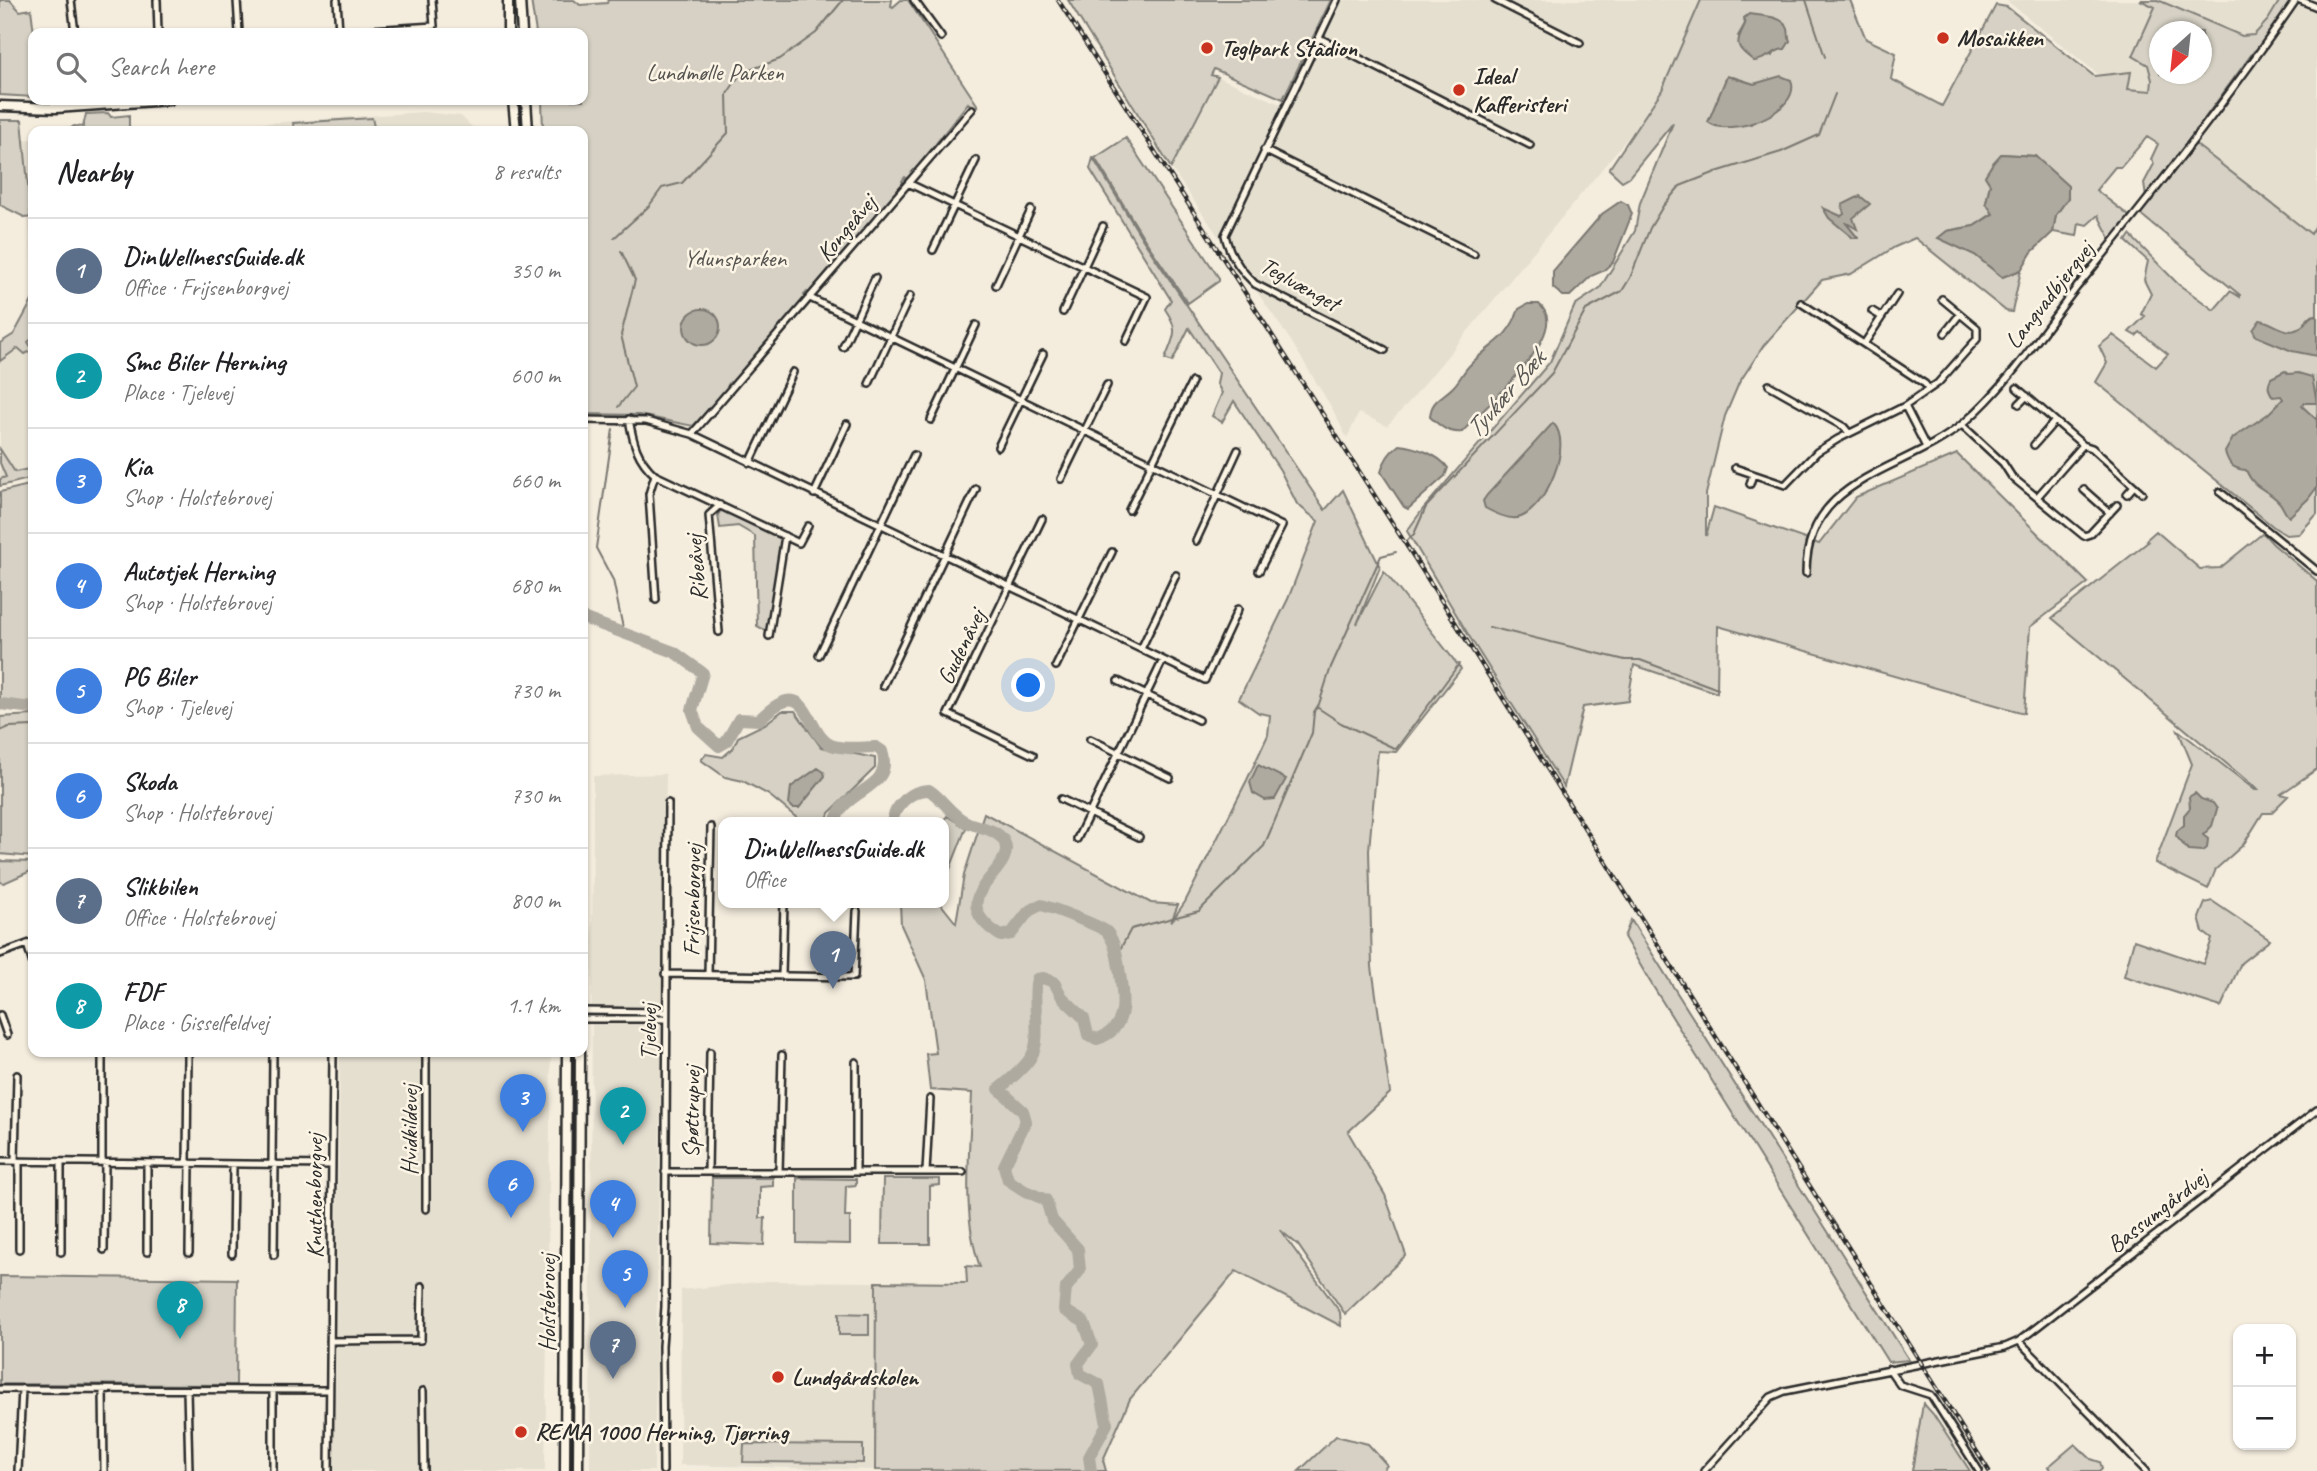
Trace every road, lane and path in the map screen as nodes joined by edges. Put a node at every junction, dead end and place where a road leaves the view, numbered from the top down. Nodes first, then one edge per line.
1 (71, 0) edge
2 (156, 0) edge
3 (237, 0) edge
4 (337, 0) edge
5 (432, 0) edge
6 (508, 0) edge
7 (520, 0) edge
8 (915, 0) edge
9 (1337, 0) edge
10 (1494, 0) edge
11 (2298, 0) edge
12 (2317, 7) edge
13 (74, 28) edge
14 (158, 28) edge
15 (239, 28) edge
16 (339, 28) edge
17 (402, 28) edge
18 (508, 28) edge
19 (522, 28) edge
20 (941, 37) dead end
21 (1319, 38) junction
22 (1580, 43) dead end
23 (88, 105) edge
24 (513, 105) edge
25 (524, 105) edge
26 (0, 107) edge
27 (972, 109) dead end
28 (516, 126) edge
29 (526, 126) edge
30 (1530, 145) dead end
31 (1264, 150) junction
32 (976, 160) dead end
33 (908, 183) junction
34 (954, 204) junction
35 (1031, 210) dead end
36 (1103, 226) dead end
37 (1018, 236) junction
38 (933, 250) dead end
39 (1474, 254) dead end
40 (1084, 267) junction
41 (876, 278) dead end
42 (996, 285) dead end
43 (1896, 294) dead end
44 (910, 296) dead end
45 (810, 298) junction
46 (1942, 299) dead end
47 (1801, 303) dead end
48 (1872, 311) dead end
49 (1063, 312) dead end
50 (1961, 314) junction
51 (1882, 317) junction
52 (855, 321) junction
53 (976, 324) dead end
54 (1945, 333) dead end
55 (890, 338) junction
56 (1126, 341) dead end
57 (1864, 344) junction
58 (843, 346) dead end
59 (1385, 350) dead end
60 (1042, 354) dead end
61 (955, 369) junction
62 (793, 372) dead end
63 (1192, 382) dead end
64 (869, 384) dead end
65 (1107, 385) dead end
66 (1769, 385) dead end
67 (2017, 388) dead end
68 (1930, 389) junction
69 (1779, 391) junction
70 (2027, 396) junction
71 (1020, 400) junction
72 (1774, 400) dead end
73 (2020, 404) dead end
74 (1905, 406) junction
75 (629, 419) junction
76 (931, 420) dead end
77 (588, 421) edge
78 (2055, 421) junction
79 (847, 424) dead end
80 (1962, 425) junction
81 (1084, 431) junction
82 (1849, 433) junction
83 (692, 434) junction
84 (2034, 445) dead end
85 (2083, 445) junction
86 (998, 447) dead end
87 (1926, 447) junction
88 (1238, 450) dead end
89 (914, 455) dead end
90 (750, 463) junction
91 (1151, 463) junction
92 (1735, 468) dead end
93 (1753, 474) junction
94 (655, 475) junction
95 (1060, 479) dead end
96 (1750, 484) dead end
97 (2134, 486) junction
98 (976, 489) dead end
99 (2084, 490) dead end
100 (2220, 492) dead end
101 (814, 494) junction
102 (2127, 494) dead end
103 (2142, 494) dead end
104 (1217, 495) junction
105 (2038, 496) junction
106 (720, 505) junction
107 (2117, 505) dead end
108 (1129, 510) dead end
109 (2110, 513) junction
110 (1042, 519) dead end
111 (808, 526) dead end
112 (881, 526) junction
113 (785, 536) junction
114 (1196, 541) dead end
115 (1112, 552) dead end
116 (944, 556) junction
117 (1259, 571) dead end
118 (2317, 571) edge
119 (1807, 573) dead end
120 (1176, 575) dead end
121 (1010, 587) junction
122 (656, 600) dead end
123 (1238, 609) dead end
124 (1079, 620) junction
125 (719, 632) dead end
126 (769, 636) dead end
127 (1140, 649) junction
128 (819, 655) dead end
129 (1163, 660) junction
130 (1056, 666) dead end
131 (1118, 681) dead end
132 (883, 686) dead end
133 (1147, 695) junction
134 (1198, 720) dead end
135 (1090, 739) dead end
136 (1119, 753) junction
137 (1033, 755) dead end
138 (1170, 778) dead end
139 (1061, 799) dead end
140 (668, 803) dead end
141 (1090, 813) junction
142 (711, 827) dead end
143 (1139, 837) dead end
144 (1077, 839) dead end
145 (784, 908) edge
146 (857, 911) dead end
147 (28, 944) edge
148 (0, 954) edge
149 (665, 974) junction
150 (708, 974) junction
151 (782, 975) junction
152 (588, 1010) edge
153 (665, 1012) junction
154 (0, 1015) edge
155 (588, 1019) edge
156 (665, 1019) junction
157 (7, 1035) dead end
158 (710, 1052) dead end
159 (782, 1055) dead end
160 (103, 1057) edge
161 (188, 1057) edge
162 (273, 1057) edge
163 (332, 1057) edge
164 (426, 1057) edge
165 (567, 1057) edge
166 (580, 1057) edge
167 (856, 1062) dead end
168 (17, 1074) dead end
169 (930, 1100) dead end
170 (2317, 1110) edge
171 (0, 1161) edge
172 (17, 1161) junction
173 (61, 1162) junction
174 (103, 1162) junction
175 (147, 1163) junction
176 (188, 1163) junction
177 (233, 1164) junction
178 (274, 1164) junction
179 (332, 1165) junction
180 (665, 1172) junction
181 (708, 1172) junction
182 (779, 1172) junction
183 (856, 1172) junction
184 (926, 1172) junction
185 (963, 1172) dead end
186 (426, 1209) dead end
187 (19, 1249) dead end
188 (104, 1250) dead end
189 (61, 1252) dead end
190 (147, 1252) dead end
191 (189, 1253) dead end
192 (232, 1254) dead end
193 (275, 1255) dead end
194 (422, 1286) dead end
195 (330, 1341) junction
196 (2020, 1341) junction
197 (1889, 1368) junction
198 (0, 1389) edge
199 (22, 1389) junction
200 (103, 1389) junction
201 (187, 1390) junction
202 (274, 1390) junction
203 (328, 1391) junction
204 (423, 1391) dead end
205 (18, 1471) edge
206 (104, 1471) edge
207 (189, 1471) edge
208 (273, 1471) edge
209 (329, 1471) edge
210 (424, 1471) edge
211 (565, 1471) edge
212 (578, 1471) edge
213 (663, 1471) edge
214 (1703, 1471) edge
215 (1979, 1471) edge
216 (2146, 1471) edge

1 - 13 street
2 - 14 street
3 - 15 street
4 - 16 street
5 - 17 street
6 - 18 main road
7 - 19 main road
8 - 20 street
9 - 21 street, Teglvænget
10 - 22 street
11 - 12 street, Langvadbjergvej
11 - 80 street, Langvadbjergvej
21 - 30 street
21 - 31 street, Teglvænget
23 - 26 main road
24 - 28 main road
25 - 29 main road
27 - 33 street, Kongeåvej
31 - 39 street
31 - 59 street, Teglvænget
32 - 34 street
33 - 34 street
33 - 45 street, Kongeåvej
34 - 37 street
34 - 38 street
35 - 37 street
36 - 40 street
37 - 40 street
37 - 42 street
40 - 49 street
40 - 56 street
41 - 52 street
43 - 51 street
44 - 55 street
45 - 52 street
45 - 83 street, Kongeåvej
46 - 50 street
47 - 57 street
48 - 51 street
50 - 54 street
50 - 68 street
51 - 57 street
52 - 55 street
52 - 58 street
53 - 61 street
55 - 61 street
55 - 64 street
57 - 68 street
60 - 71 street
61 - 71 street
61 - 76 street
62 - 90 street
63 - 91 street
65 - 81 street
66 - 69 street
67 - 70 street
68 - 74 street
69 - 72 street
69 - 82 street
70 - 73 street
70 - 78 street
71 - 81 street
71 - 86 street
74 - 82 street
74 - 87 street
75 - 77 street, Gudenåvej
75 - 83 street, Gudenåvej
75 - 94 street, Ribeåvej
78 - 84 street
78 - 85 street
79 - 101 street
80 - 87 street, Langvadbjergvej
80 - 105 street
81 - 91 street
81 - 95 street
82 - 93 street
83 - 90 street, Gudenåvej
85 - 97 street
85 - 105 street
87 - 119 street, Langvadbjergvej
88 - 104 street
89 - 112 street
90 - 101 street, Gudenåvej
91 - 104 street
91 - 108 street
92 - 93 street
93 - 96 street
94 - 106 street, Ribeåvej
94 - 122 street, Ribeåvej
97 - 102 street
97 - 103 street
98 - 116 street
99 - 109 street
100 - 118 street
101 - 112 street, Gudenåvej
104 - 114 street
104 - 117 street
105 - 109 street
106 - 113 street, Ribeåvej
106 - 125 street, Ribeåvej
107 - 109 street
110 - 121 street, Gudenåvej
111 - 113 street
112 - 116 street, Gudenåvej
112 - 128 street
113 - 126 street
115 - 124 street
116 - 121 street, Gudenåvej
116 - 132 street
120 - 127 street
121 - 124 street, Gudenåvej
121 - 137 street, Gudenåvej
123 - 129 street, Gudenåvej
124 - 127 street, Gudenåvej
124 - 130 street
127 - 129 street, Gudenåvej
129 - 133 street
131 - 133 street
133 - 134 street
133 - 136 street
135 - 136 street
136 - 138 street
136 - 141 street
139 - 141 street
140 - 149 street, Tjelevej
141 - 143 street
141 - 144 street
142 - 150 street, Frijsenborgvej
145 - 151 street
146 - 151 street, Frijsenborgvej
147 - 148 street
149 - 150 street, Frijsenborgvej
149 - 153 street, Tjelevej
150 - 151 street, Frijsenborgvej
152 - 153 street
153 - 156 street, Tjelevej
154 - 157 street
155 - 156 street
156 - 180 street, Tjelevej
158 - 181 street, Spøttrupvej
159 - 182 street
160 - 174 street
161 - 176 street
162 - 178 street
163 - 179 street, Knuthenborgvej
164 - 186 street, Hvidkildevej
165 - 211 main road, Holstebrovej
166 - 212 main road, Holstebrovej
167 - 183 street
168 - 172 street
169 - 184 street
170 - 196 street, Bassumgårdvej
171 - 172 street
172 - 173 street
172 - 187 street
173 - 174 street
173 - 189 street
174 - 175 street
174 - 188 street
175 - 176 street
175 - 190 street
176 - 177 street
176 - 191 street
177 - 178 street
177 - 192 street
178 - 179 street
178 - 193 street
179 - 195 street, Knuthenborgvej
180 - 181 street, Spøttrupvej
180 - 213 street, Tjelevej
181 - 182 street, Spøttrupvej
182 - 183 street, Spøttrupvej
183 - 184 street, Spøttrupvej
184 - 185 street, Spøttrupvej
194 - 195 street
195 - 203 street, Knuthenborgvej
196 - 197 street, Bassumgårdvej
196 - 216 street
197 - 214 street, Bassumgårdvej
197 - 215 street
198 - 199 street
199 - 200 street
199 - 205 street
200 - 201 street
200 - 206 street
201 - 202 street
201 - 207 street
202 - 203 street
202 - 208 street
203 - 209 street, Knuthenborgvej
204 - 210 street

